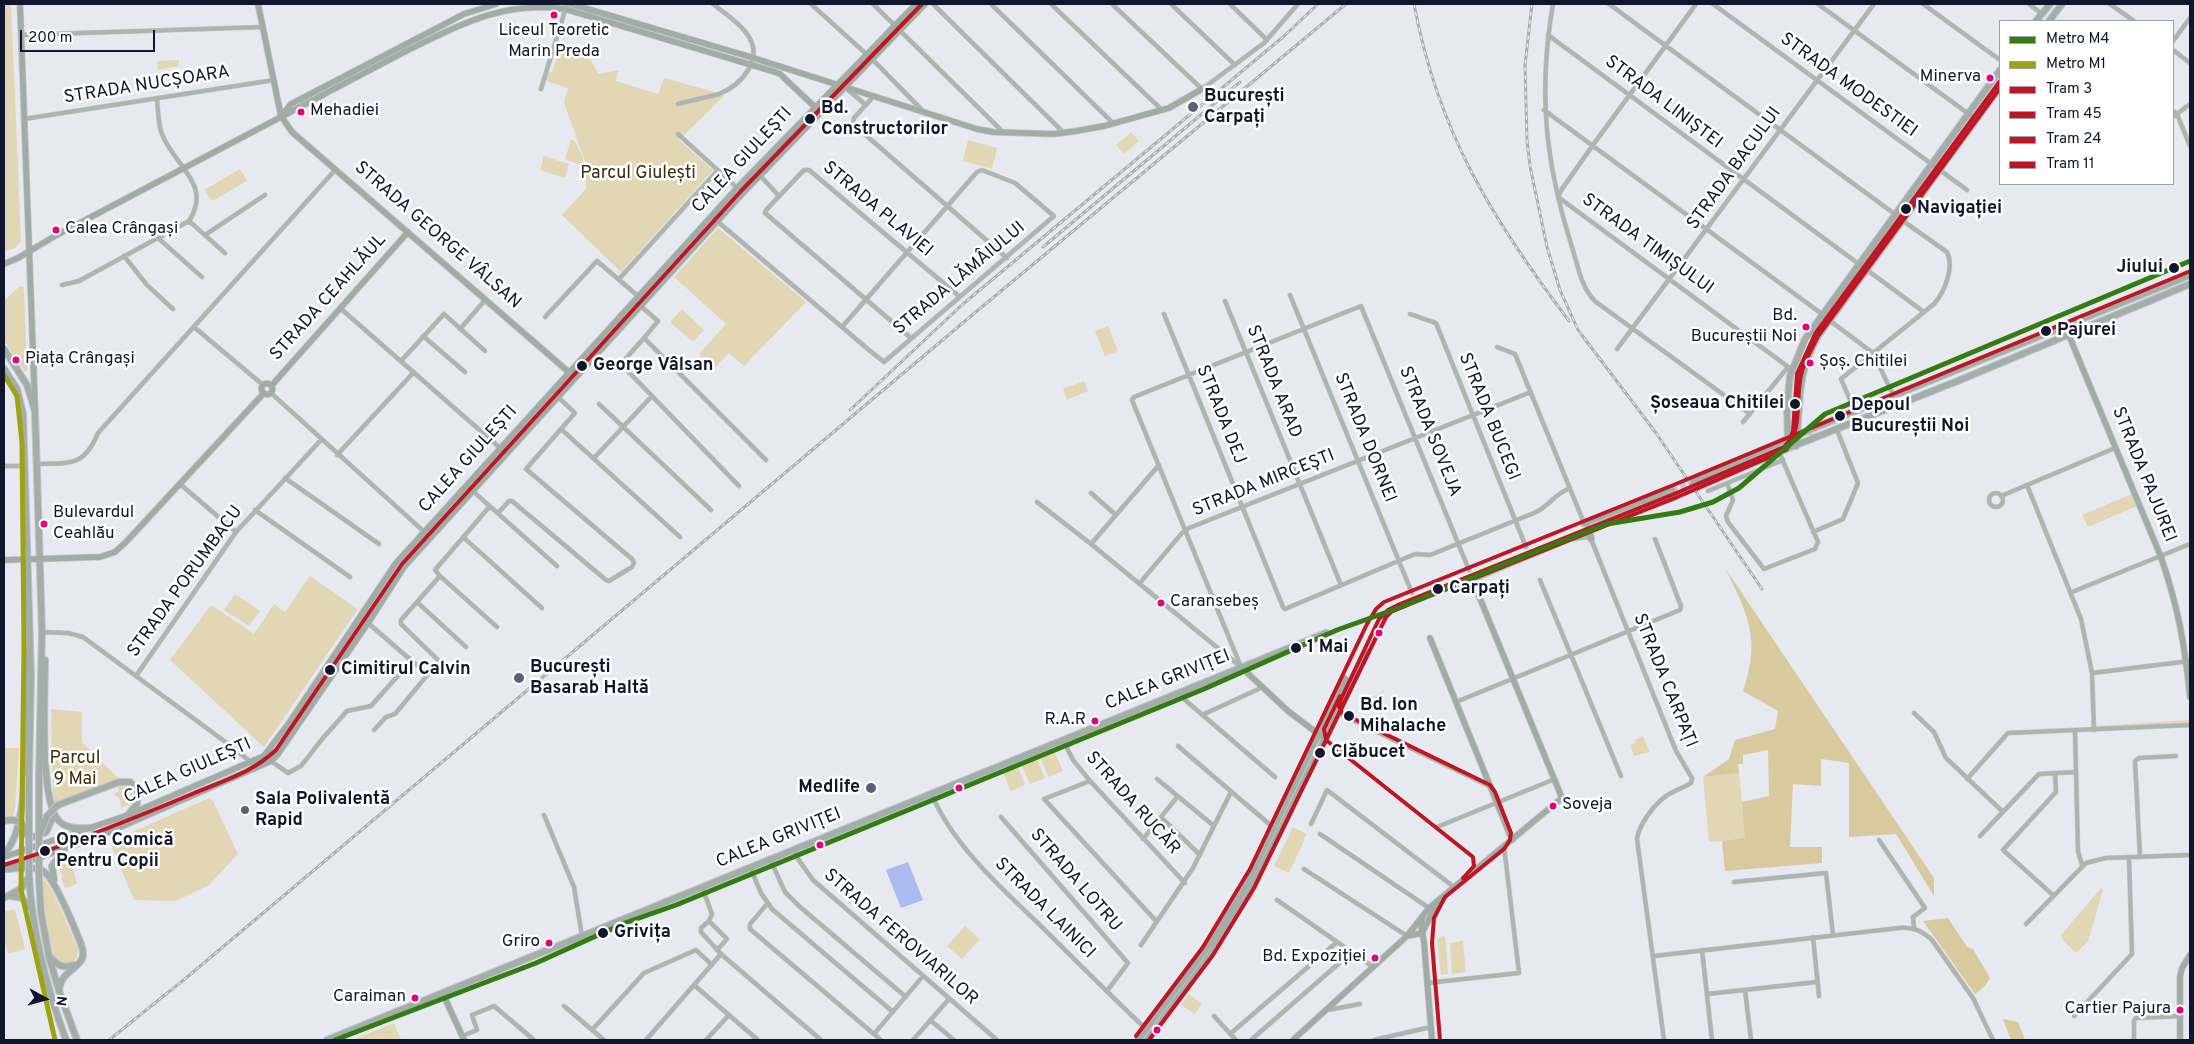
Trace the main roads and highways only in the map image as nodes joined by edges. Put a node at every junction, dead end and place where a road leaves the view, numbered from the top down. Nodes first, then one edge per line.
1 (2050, 4) edge
2 (2062, 4) edge
3 (2037, 20) edge
4 (2051, 20) edge
5 (1999, 71) edge
6 (1999, 88) edge
7 (2190, 275) edge
8 (2190, 284) edge
9 (2144, 294) junction
10 (2146, 302) junction
11 (4, 349) edge
12 (4, 369) edge
13 (1797, 435) junction
14 (1786, 440) junction
15 (1793, 447) junction
16 (1778, 448) junction
17 (1693, 481) tunnel mouth
18 (1696, 488) tunnel mouth
19 (1672, 490) tunnel mouth
20 (1675, 497) tunnel mouth
21 (1593, 520) junction
22 (1584, 521) road end
23 (1588, 531) junction
24 (1591, 539) road end
25 (1472, 579) road end
26 (42, 632) junction
27 (1326, 633) dead end
28 (29, 634) junction
29 (1367, 652) dead end
30 (1345, 679) road end
31 (54, 815) junction
32 (128, 815) road end
33 (4, 821) edge
34 (18, 826) junction
35 (92, 828) road end
36 (1278, 830) junction
37 (38, 840) junction
38 (28, 843) junction
39 (64, 850) road end
40 (4, 853) edge
41 (6, 869) edge
42 (29, 875) junction
43 (55, 886) junction
44 (6, 897) edge
45 (32, 911) junction
46 (49, 957) junction
47 (79, 963) junction
48 (58, 991) junction
49 (1149, 1031) junction
50 (66, 1040) edge
51 (77, 1040) edge
52 (327, 1040) edge
53 (1138, 1040) edge
54 (1147, 1040) edge

1 - 3 main road
2 - 4 main road
5 - 14 main road
6 - 13 main road
7 - 9 main road
8 - 10 main road
9 - 10 main road
9 - 13 main road
10 - 15 main road
11 - 26 main road
12 - 28 main road
13 - 14 main road
13 - 15 main road
14 - 15 main road
14 - 16 main road
15 - 16 main road
16 - 17 main road
16 - 18 main road
19 - 21 main road
20 - 23 main road
21 - 22 main road
21 - 23 main road
23 - 24 main road
23 - 25 main road
26 - 31 main road
26 - 37 main road, bridge
27 - 52 main road, CALEA GRIVIȚEI
28 - 34 main road
28 - 38 main road, bridge
29 - 36 main road
30 - 36 main road
31 - 34 main road
31 - 35 main road
32 - 37 main road, bridge
33 - 38 main road, bridge
34 - 40 main road
36 - 49 main road
37 - 46 main road, bridge
38 - 42 main road, bridge
39 - 43 main road
41 - 43 main road
42 - 44 main road
42 - 45 main road
43 - 47 main road
44 - 45 main road
45 - 50 main road
46 - 47 main road
46 - 48 main road
47 - 48 main road
48 - 51 main road
49 - 53 main road
49 - 54 main road

